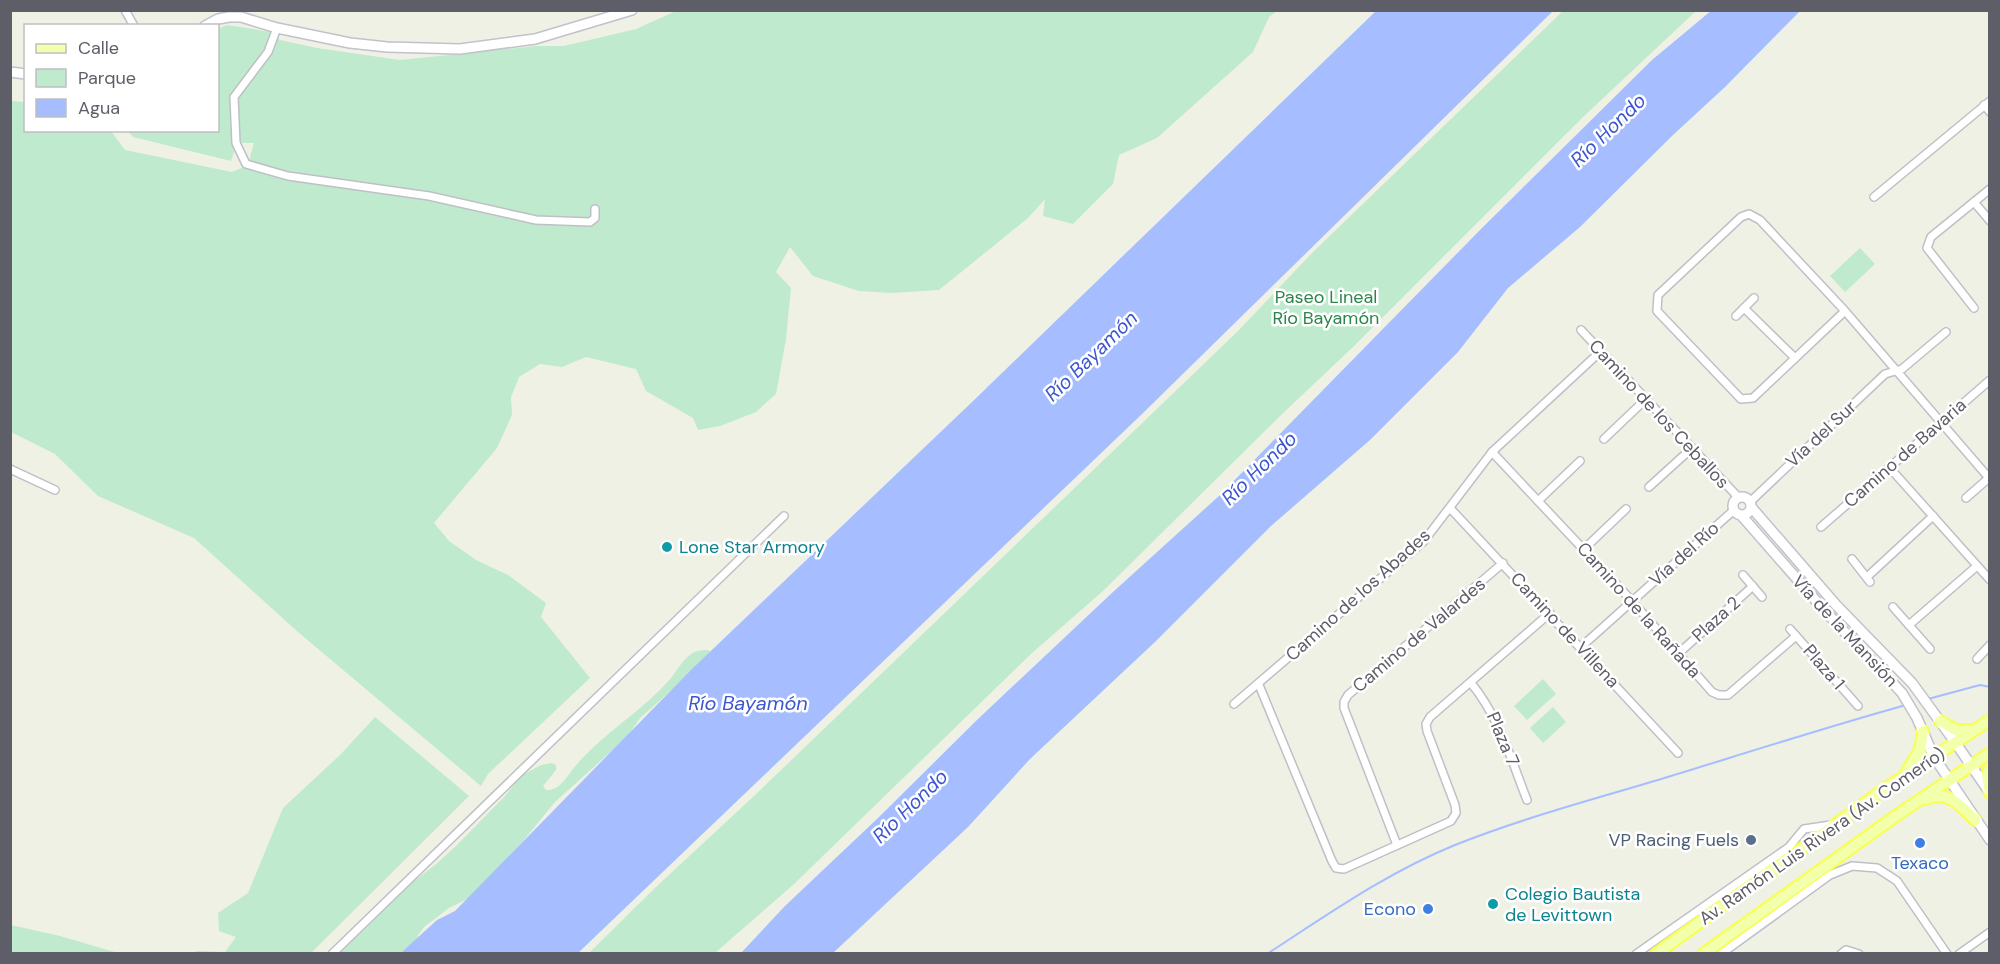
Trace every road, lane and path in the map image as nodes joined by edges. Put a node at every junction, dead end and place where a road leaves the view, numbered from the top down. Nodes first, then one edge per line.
1 (125, 10) edge
2 (632, 10) edge
3 (133, 24) edge
4 (210, 24) edge
5 (277, 28) junction
6 (1987, 103) edge
7 (1989, 112) edge
8 (1989, 189) edge
9 (1874, 196) dead end
10 (1974, 202) junction
11 (595, 209) dead end
12 (1989, 221) edge
13 (1754, 298) dead end
14 (1744, 308) junction
15 (1974, 308) dead end
16 (1845, 311) junction
17 (1736, 316) dead end
18 (1581, 330) dead end
19 (1946, 332) dead end
20 (1601, 351) junction
21 (1795, 358) junction
22 (1895, 370) junction
23 (1989, 380) edge
24 (1646, 399) junction
25 (1941, 422) junction
26 (1604, 439) dead end
27 (1692, 448) junction
28 (1492, 452) junction
29 (1580, 461) dead end
30 (1889, 467) junction
31 (10, 469) edge
32 (1989, 477) edge
33 (1649, 487) dead end
34 (56, 490) dead end
35 (1738, 497) junction
36 (1966, 498) dead end
37 (1538, 501) junction
38 (1751, 504) junction
39 (1450, 508) junction
40 (1626, 509) dead end
41 (1737, 513) junction
42 (784, 516) dead end
43 (1933, 516) junction
44 (1821, 527) dead end
45 (1584, 549) junction
46 (1852, 559) dead end
47 (1503, 563) junction
48 (1989, 566) edge
49 (1980, 569) junction
50 (1743, 575) dead end
51 (1989, 580) edge
52 (1753, 586) junction
53 (1762, 597) dead end
54 (1632, 601) junction
55 (1893, 607) dead end
56 (1550, 613) junction
57 (1909, 625) junction
58 (1790, 628) dead end
59 (1796, 636) junction
60 (1989, 645) edge
61 (1581, 647) junction
62 (1930, 650) dead end
63 (1679, 652) junction
64 (1977, 659) dead end
65 (1471, 682) junction
66 (1259, 685) junction
67 (1234, 704) dead end
68 (1858, 706) dead end
69 (1989, 720) edge
70 (1940, 721) junction
71 (1923, 730) junction
72 (1974, 730) junction
73 (1955, 742) junction
74 (1678, 753) dead end
75 (1989, 753) edge
76 (1934, 757) junction
77 (1971, 765) junction
78 (1989, 766) edge
79 (1900, 779) junction
80 (1949, 780) junction
81 (1989, 793) edge
82 (1527, 800) dead end
83 (1910, 806) junction
84 (1976, 820) junction
85 (1836, 824) junction
86 (1989, 840) edge
87 (1397, 845) junction
88 (1989, 932) edge
89 (332, 954) edge
90 (1636, 954) edge
91 (1656, 954) edge
92 (1703, 954) edge
93 (1720, 954) edge
94 (1841, 954) edge
95 (1859, 954) edge
96 (1947, 954) edge
97 (1959, 954) edge

1 - 3 street
2 - 5 street
4 - 5 street
5 - 11 street
6 - 7 street
6 - 9 street
8 - 10 street
10 - 12 street
10 - 15 street
13 - 14 street
14 - 17 street
14 - 21 street
16 - 21 street
16 - 21 street
16 - 22 street
18 - 20 street, Camino de los Ceballos
19 - 22 street, Vía del Sur
20 - 24 street, Camino de los Ceballos
20 - 28 street, Camino de los Abades
22 - 25 street
22 - 38 street, Vía del Sur
23 - 25 street, Camino de Bavaria
24 - 26 street
24 - 27 street, Camino de los Ceballos
25 - 30 street, Camino de Bavaria
25 - 32 street
27 - 33 street
27 - 35 street, Camino de los Ceballos
28 - 37 street, Camino de la Rañada
28 - 39 street, Camino de los Abades
29 - 37 street
30 - 43 street
30 - 44 street, Camino de Bavaria
31 - 34 street
32 - 36 street
35 - 38 street
35 - 41 street
37 - 45 street, Camino de la Rañada
38 - 41 street
38 - 70 street, Vía de la Mansión
39 - 47 street, Camino de Villena
39 - 66 street, Camino de los Abades
40 - 45 street
41 - 54 street, Vía del Río
41 - 71 street, Vía de la Mansión
42 - 89 street
43 - 46 street
43 - 49 street
45 - 54 street, Camino de la Rañada
47 - 56 street, Camino de Villena
47 - 87 street, Camino de Valardes
48 - 49 street
49 - 51 street
49 - 57 street
50 - 52 street, Plaza 2
52 - 53 street, Plaza 2
52 - 63 street, Plaza 2
54 - 61 street, Vía del Río
54 - 63 street, Camino de la Rañada
55 - 57 street
56 - 61 street, Camino de Villena
56 - 65 street
57 - 62 street
58 - 59 street, Plaza 1
59 - 63 street, Camino de la Rañada
59 - 68 street, Plaza 1
60 - 64 street
61 - 74 street, Camino de Villena
65 - 82 street, Plaza 7
65 - 87 street
66 - 67 street, Camino de los Abades
66 - 87 street
69 - 72 main road, Av. Ramón Luis Rivera (Av. Comerío)
70 - 72 main road
70 - 73 street, Vía de la Mansión
71 - 76 street, Vía de la Mansión
71 - 79 main road
72 - 73 main road, Av. Ramón Luis Rivera (Av. Comerío)
73 - 76 main road, Av. Ramón Luis Rivera (Av. Comerío)
73 - 77 street, Vía de la Mansión
75 - 77 main road, Av. Ramón Luis Rivera (Av. Comerío)
76 - 79 main road, Av. Ramón Luis Rivera (Av. Comerío)
76 - 80 street, Vía de la Mansión
77 - 80 main road, Av. Ramón Luis Rivera (Av. Comerío)
77 - 81 street, Vía de la Mansión
78 - 81 main road
79 - 85 main road, Av. Ramón Luis Rivera (Av. Comerío)
80 - 83 main road, Av. Ramón Luis Rivera (Av. Comerío)
80 - 84 street, Vía de la Mansión
83 - 84 main road
83 - 92 main road, Av. Ramón Luis Rivera (Av. Comerío)
84 - 86 street, Vía de la Mansión
85 - 90 street
85 - 91 main road, Av. Ramón Luis Rivera (Av. Comerío)
88 - 97 street
93 - 96 street
94 - 95 street

